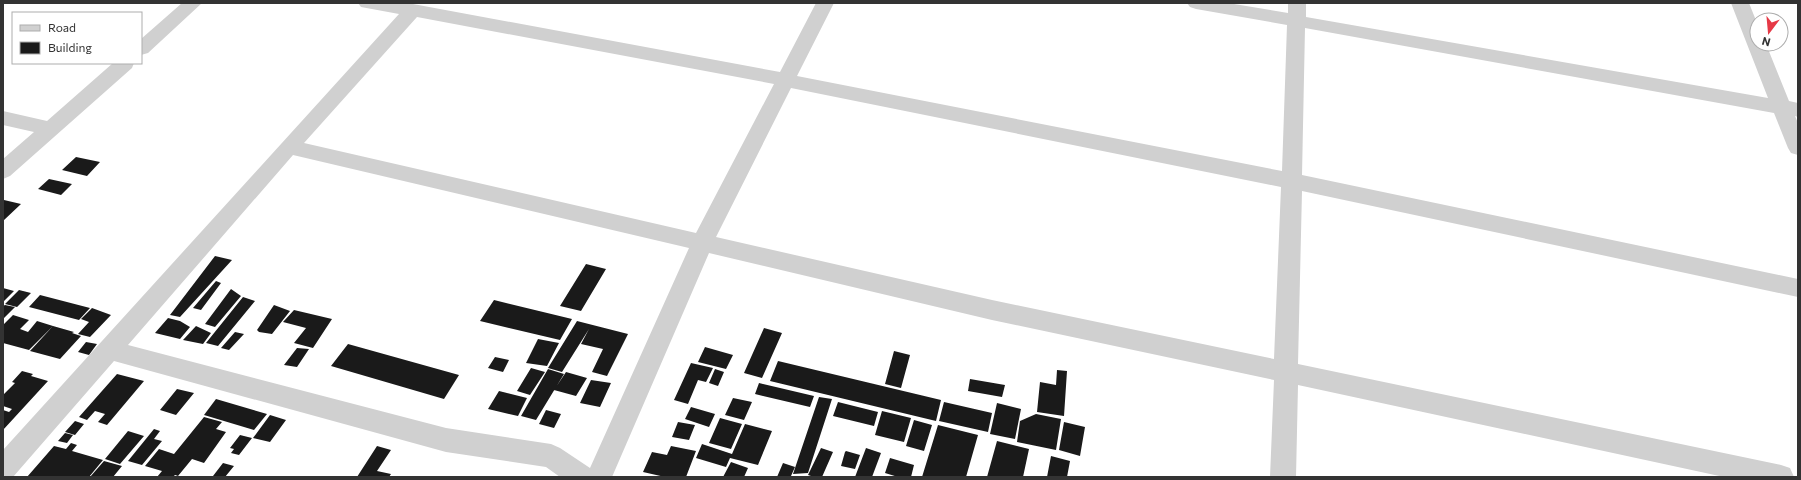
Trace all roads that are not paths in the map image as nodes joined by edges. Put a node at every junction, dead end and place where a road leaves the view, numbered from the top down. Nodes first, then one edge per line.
1 (193, 3) edge
2 (367, 3) edge
3 (825, 3) edge
4 (1196, 3) edge
5 (1740, 3) edge
6 (413, 10) junction
7 (1297, 12) edge
8 (142, 48) edge
9 (124, 64) edge
10 (785, 80) junction
11 (1790, 109) edge
12 (3, 118) edge
13 (52, 129) junction
14 (289, 147) junction
15 (1798, 148) edge
16 (3, 171) edge
17 (1292, 181) junction
18 (702, 243) junction
19 (1798, 288) edge
20 (109, 350) junction
21 (1286, 372) junction
22 (3, 469) edge
23 (582, 477) edge
24 (599, 477) edge
25 (1283, 477) edge
26 (1781, 477) edge

1 - 8 street
2 - 6 street
3 - 10 street
4 - 7 street
5 - 11 street
6 - 10 street
6 - 14 street
7 - 11 street
7 - 17 street
9 - 13 street
10 - 17 street
10 - 18 street
11 - 15 street
12 - 13 street
13 - 16 street
14 - 18 street
14 - 20 street
17 - 19 street
17 - 21 street
18 - 21 street
18 - 24 street
20 - 22 street
20 - 23 street
21 - 25 street
21 - 26 street

